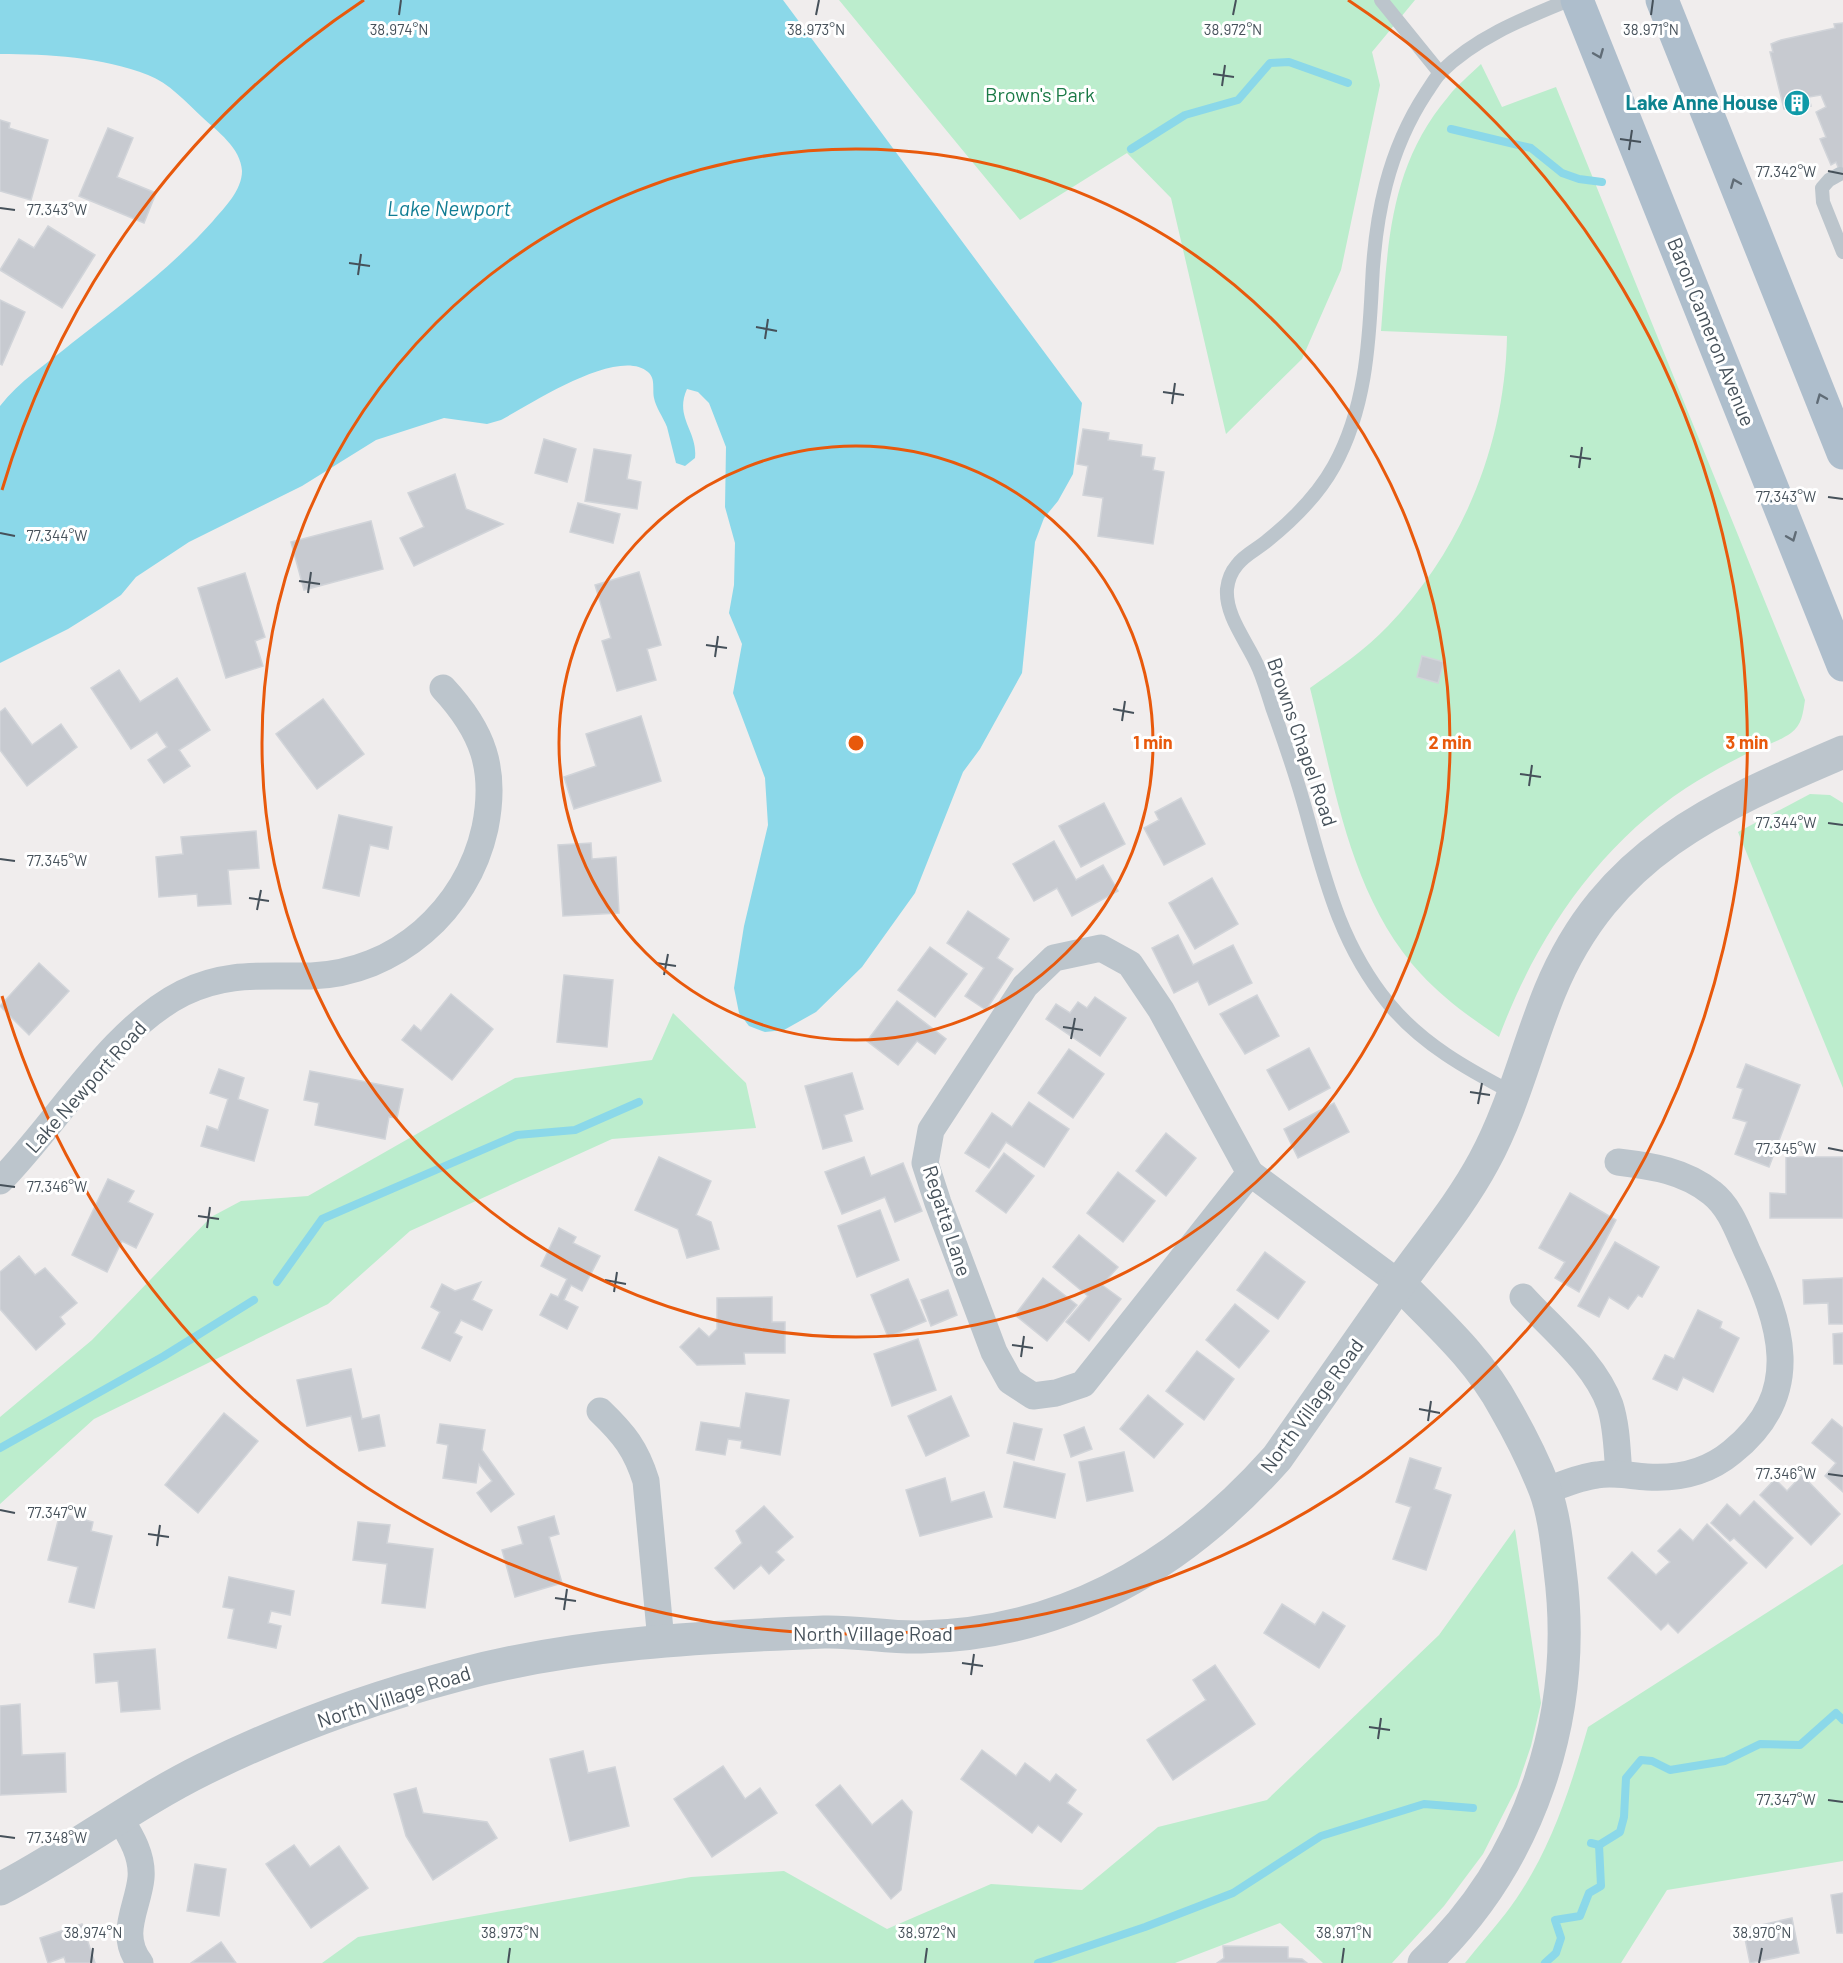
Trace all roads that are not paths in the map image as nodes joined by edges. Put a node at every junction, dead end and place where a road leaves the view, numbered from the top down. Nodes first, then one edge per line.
1 (1381, 0) edge
2 (1569, 0) edge
3 (1577, 0) edge
4 (1662, 0) edge
5 (1440, 73) junction
6 (1840, 174) dead end
7 (1843, 252) edge
8 (1843, 453) edge
9 (1843, 665) edge
10 (443, 688) dead end
11 (1843, 752) edge
12 (1513, 1093) junction
13 (1618, 1162) dead end
14 (1250, 1173) junction
15 (0, 1181) edge
16 (1400, 1284) junction
17 (1523, 1298) dead end
18 (600, 1411) dead end
19 (1618, 1474) junction
20 (1545, 1491) junction
21 (661, 1641) junction
22 (119, 1817) junction
23 (0, 1889) edge
24 (140, 1963) edge
25 (1424, 1963) edge

1 - 5 lane
2 - 5 lane, Browns Chapel Road
3 -> 9 main road, Baron Cameron Avenue
8 -> 4 main road
5 - 12 lane, Browns Chapel Road
6 - 7 lane
10 - 15 street, Lake Newport Road
11 - 12 street, North Village Road
12 - 16 street, North Village Road
13 - 19 street
14 - 14 street, Regatta Lane
14 - 16 street, Regatta Lane
16 - 20 street
16 - 21 street, North Village Road
17 - 19 street
18 - 21 street
19 - 20 street
20 - 25 street
21 - 22 street, North Village Road
22 - 23 street, North Village Road
22 - 24 street

